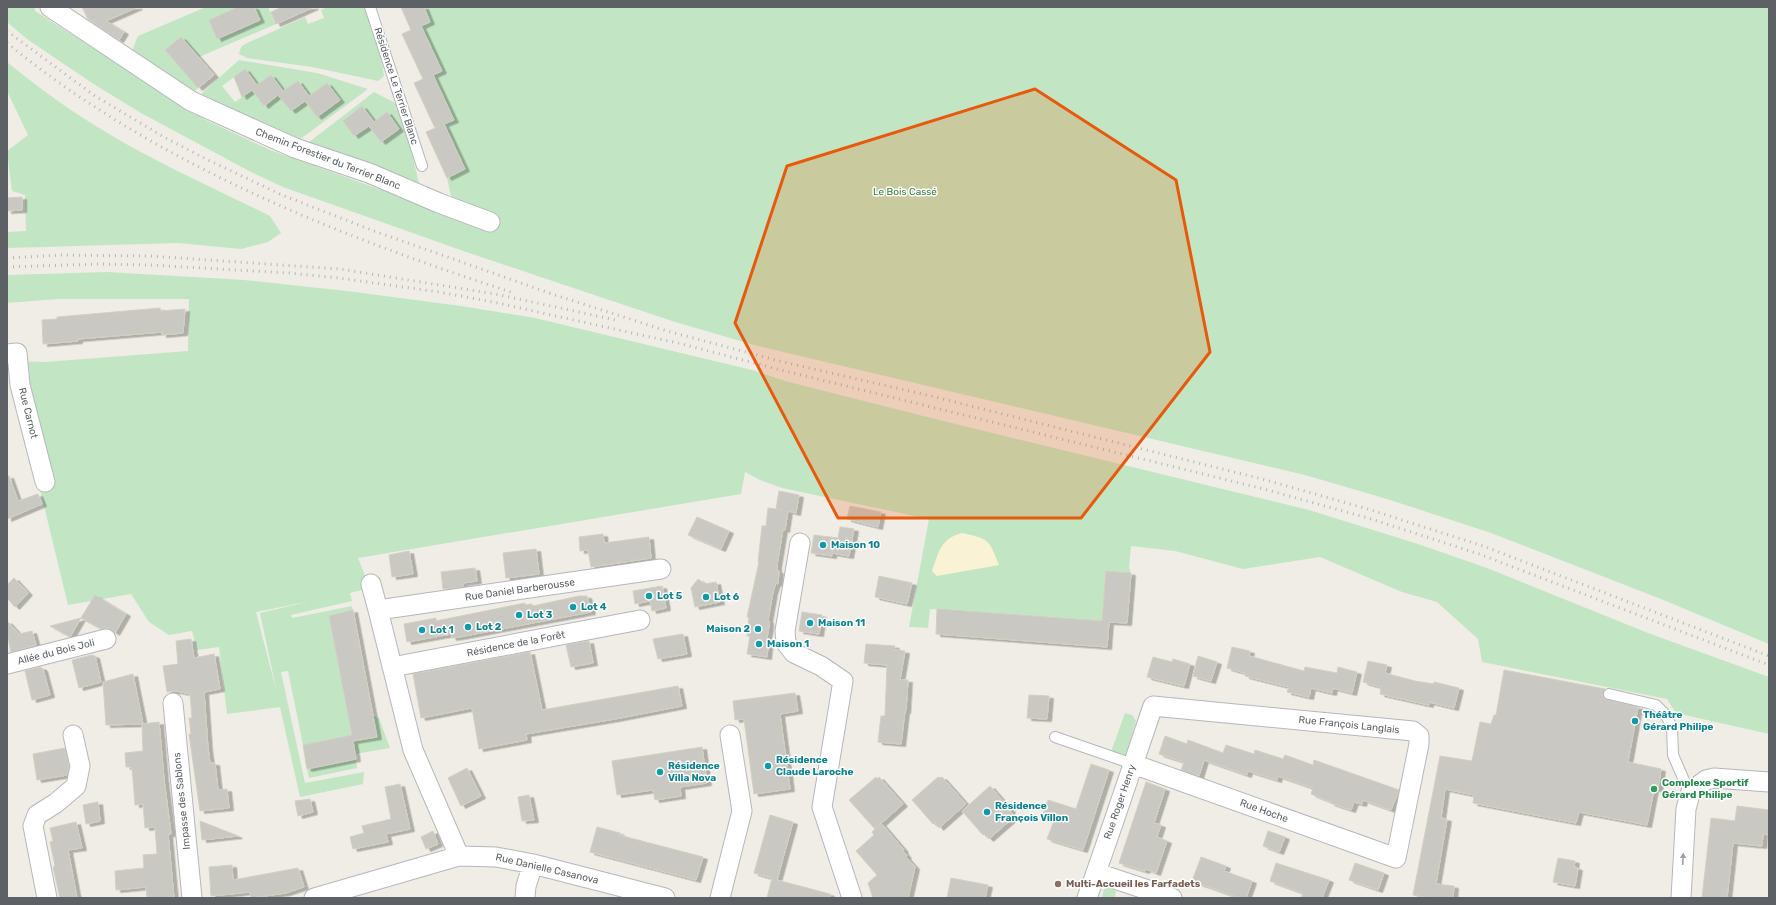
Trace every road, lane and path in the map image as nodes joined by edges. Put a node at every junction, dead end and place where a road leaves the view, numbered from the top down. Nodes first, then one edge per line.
1 (50, 7) edge
2 (370, 7) edge
3 (422, 166) dead end
4 (490, 222) dead end
5 (7, 354) edge
6 (45, 482) dead end
7 (800, 543) dead end
8 (661, 569) dead end
9 (371, 584) dead end
10 (378, 610) junction
11 (640, 620) dead end
12 (106, 639) dead end
13 (7, 664) edge
14 (392, 667) junction
15 (1609, 694) dead end
16 (173, 703) dead end
17 (1153, 706) joint
18 (73, 735) dead end
19 (730, 735) dead end
20 (1055, 737) dead end
21 (1133, 764) junction
22 (1769, 782) edge
23 (1690, 794) junction
24 (459, 856) junction
25 (1396, 858) joint
26 (533, 864) junction
27 (1096, 872) junction
28 (47, 898) edge
29 (192, 898) edge
30 (314, 898) edge
31 (525, 898) edge
32 (665, 898) edge
33 (720, 898) edge
34 (852, 898) edge
35 (1088, 898) edge
36 (1172, 898) edge
37 (1681, 898) edge

1 - 4 street, Chemin Forestier du Terrier Blanc
2 - 3 lane, Résidence Le Terrier Blanc
5 - 6 street, Rue Carnot
7 - 34 street
8 - 10 street, Rue Daniel Barberousse
9 - 10 street
10 - 14 street
11 - 14 street, Résidence de la Forêt
12 - 13 street, Allée du Bois Joli
14 - 24 street
15 - 23 lane
16 - 29 street, Impasse des Sablons
17 - 21 street, Rue Roger Henry
17 - 25 street, Rue François Langlais
18 - 28 street
19 - 33 street
20 - 21 lane
21 - 25 street, Rue Hoche
21 - 27 street, Rue Roger Henry
22 - 23 street
37 -> 23 street
24 - 26 street, Rue Danielle Casanova
24 - 30 street, Rue Danielle Casanova
26 - 31 street
26 - 32 street, Rue Danielle Casanova
27 - 35 street, Rue Roger Henry
27 - 36 street

